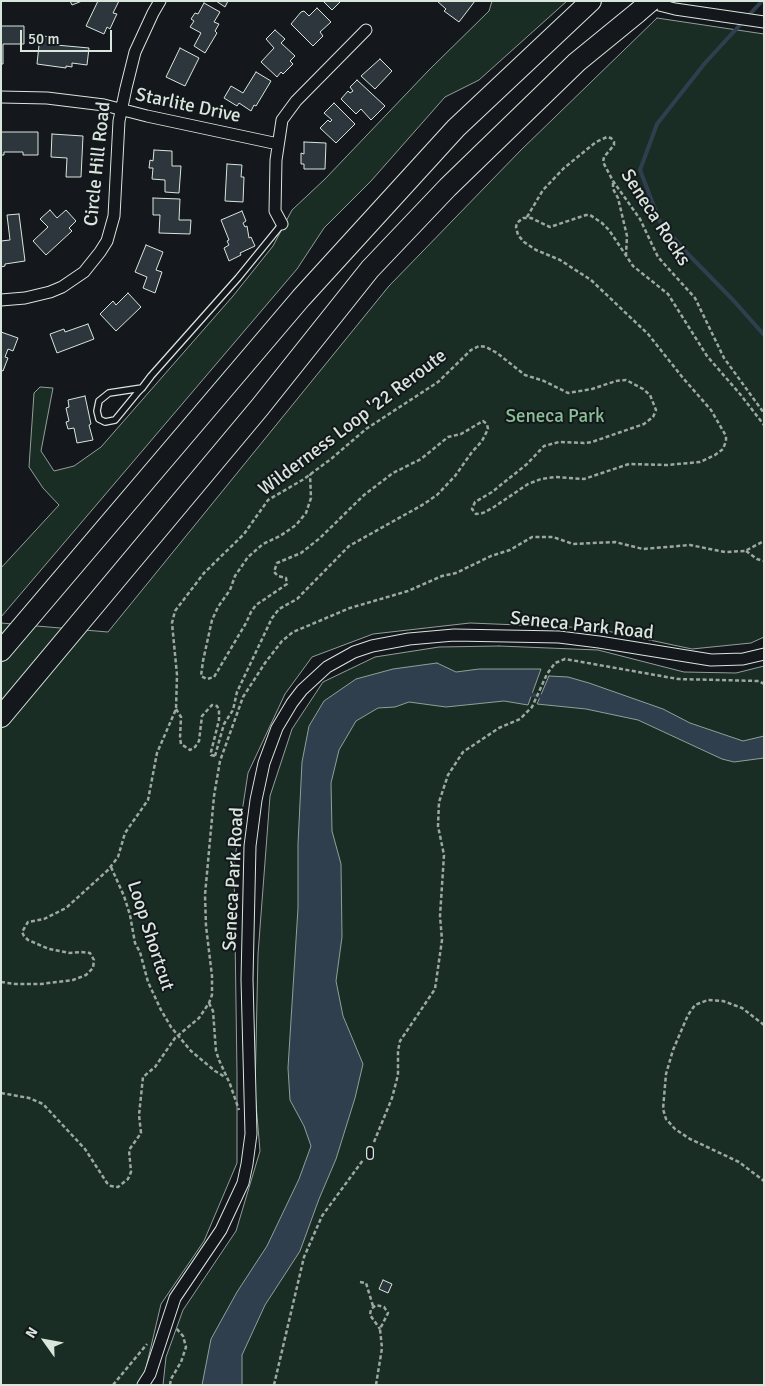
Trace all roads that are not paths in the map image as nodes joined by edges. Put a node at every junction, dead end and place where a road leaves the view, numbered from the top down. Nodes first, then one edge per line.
1 (160, 1) edge
2 (591, 1) edge
3 (644, 5) edge
4 (764, 22) edge
5 (366, 30) dead end
6 (1, 97) edge
7 (121, 109) junction
8 (278, 144) junction
9 (282, 224) joint
10 (1, 300) edge
11 (142, 388) junction
12 (1, 651) edge
13 (764, 654) edge
14 (1, 717) edge
15 (143, 1385) edge

1 - 7 street, Circle Hill Road
2 - 12 highway
3 - 4 street
3 - 14 highway
5 - 8 street
6 - 7 street, Starlite Drive
7 - 8 street, Starlite Drive
7 - 10 street, Circle Hill Road
8 - 9 street
9 - 11 lane
11 - 11 lane
13 - 15 street, Seneca Park Road

